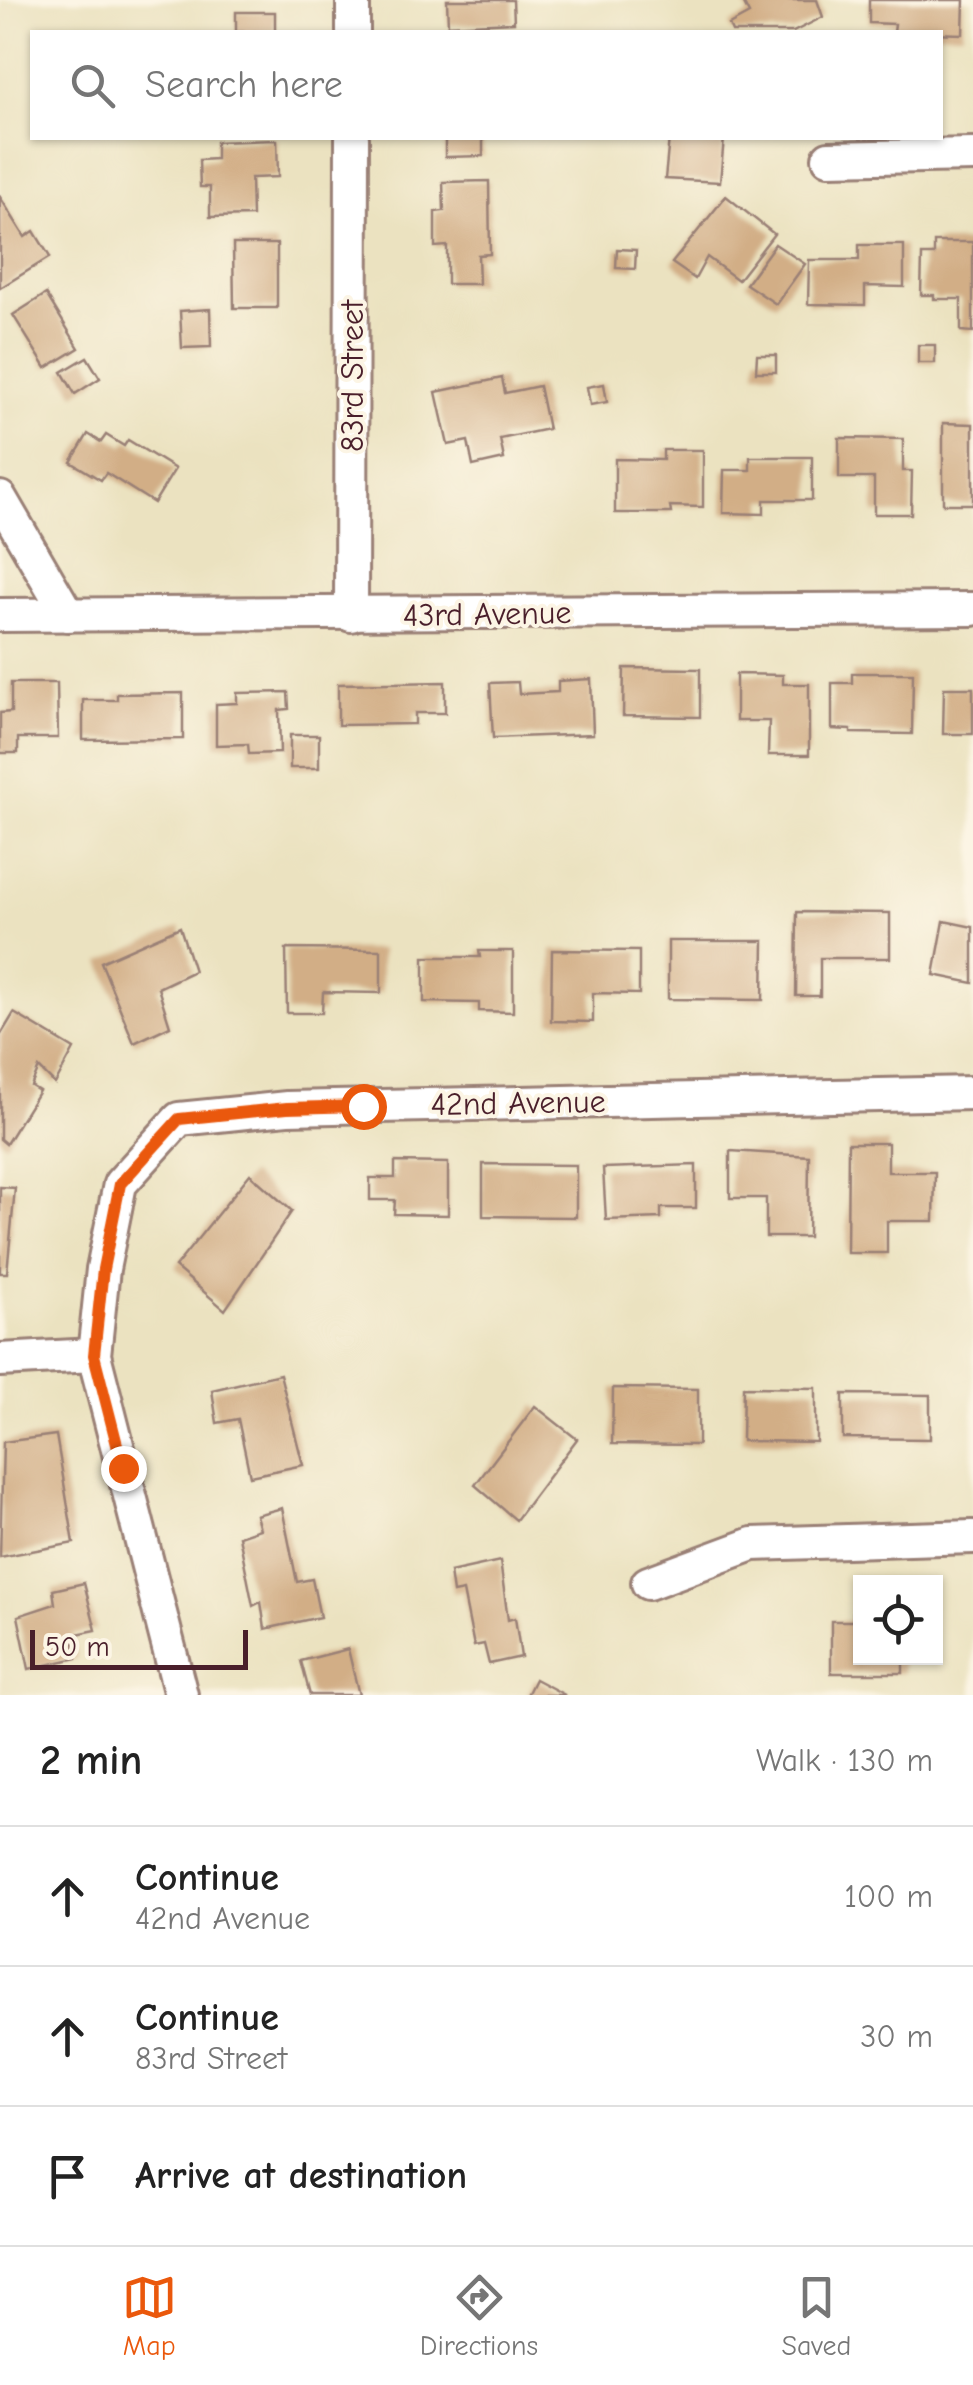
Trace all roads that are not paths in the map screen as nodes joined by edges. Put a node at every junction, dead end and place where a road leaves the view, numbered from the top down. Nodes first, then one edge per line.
1 (353, 0) edge
2 (353, 30) edge
3 (352, 140) edge
4 (973, 155) edge
5 (829, 158) dead end
6 (0, 498) edge
7 (973, 609) edge
8 (0, 615) edge
9 (68, 615) junction
10 (351, 615) junction
11 (973, 1094) edge
12 (94, 1355) junction
13 (0, 1360) edge
14 (973, 1537) edge
15 (648, 1583) dead end
16 (181, 1695) edge

1 - 2 street
3 - 10 street, 83rd Street
4 - 5 street
6 - 9 street
7 - 10 street, 43rd Avenue
8 - 9 street, 43rd Avenue
9 - 10 street, 43rd Avenue
11 - 12 street, 42nd Avenue
12 - 13 street
12 - 16 street
14 - 15 street

